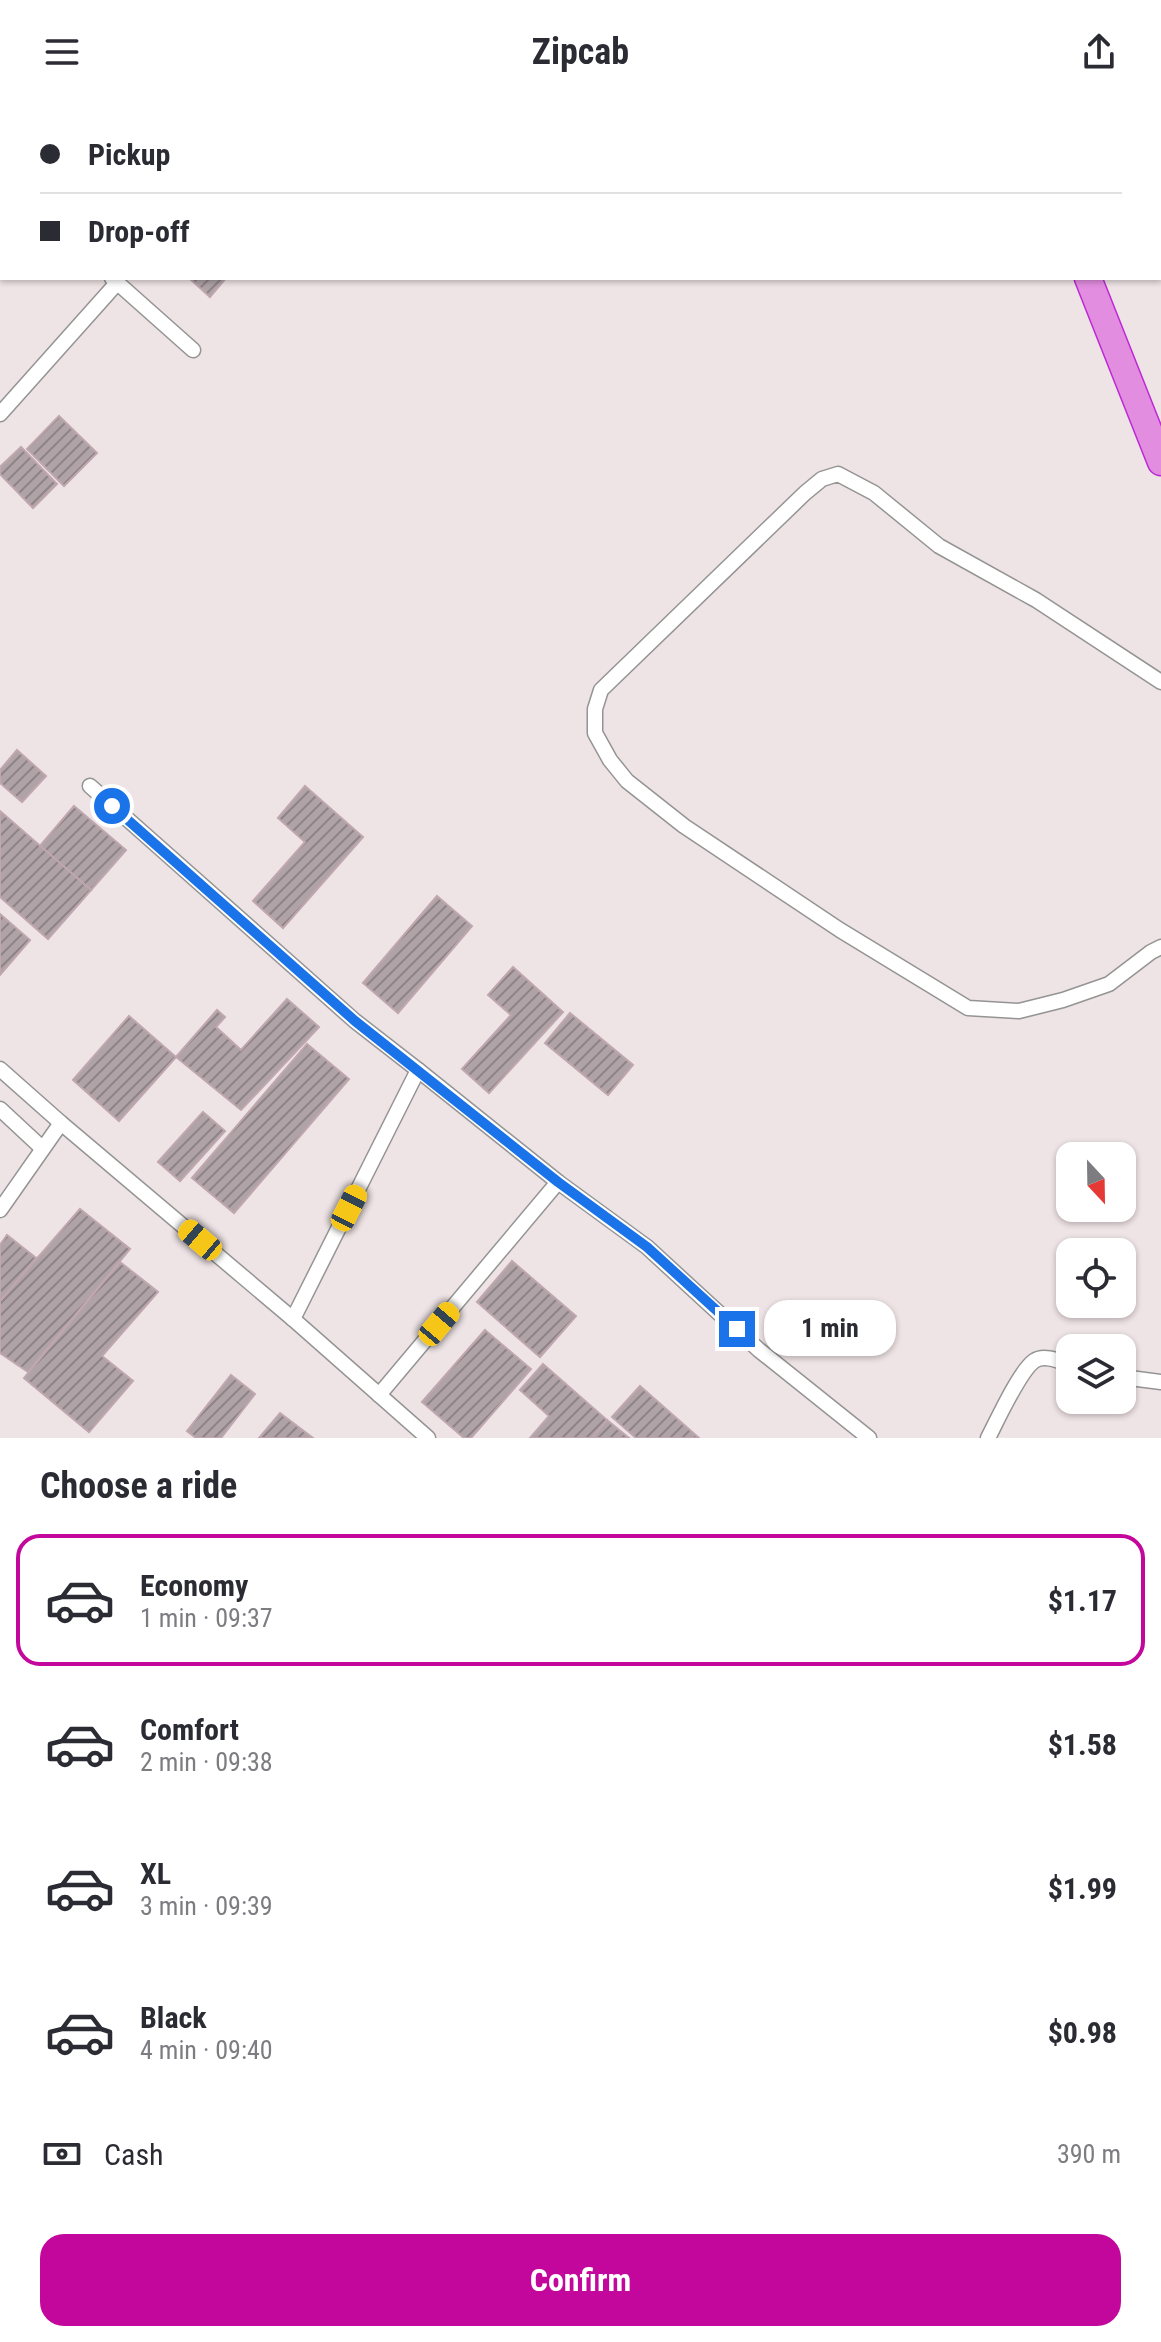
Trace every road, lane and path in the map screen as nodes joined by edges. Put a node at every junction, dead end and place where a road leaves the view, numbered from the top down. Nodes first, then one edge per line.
1 (115, 280) edge
2 (1089, 280) edge
3 (193, 350) dead end
4 (0, 414) edge
5 (1161, 462) edge
6 (1161, 682) edge
7 (90, 786) dead end
8 (1161, 947) edge
9 (0, 1069) edge
10 (418, 1070) junction
11 (0, 1109) edge
12 (61, 1123) junction
13 (42, 1148) junction
14 (558, 1182) junction
15 (0, 1210) edge
16 (293, 1319) junction
17 (1056, 1360) edge
18 (1136, 1379) edge
19 (1161, 1382) edge
20 (379, 1395) junction
21 (428, 1438) edge
22 (869, 1438) edge
23 (988, 1438) edge

1 - 3 street
1 - 4 street
2 - 5 highway
6 - 8 street
7 - 10 street
9 - 12 street
10 - 14 street
10 - 16 street
11 - 13 street
12 - 13 street
12 - 16 street
13 - 15 street
14 - 20 street
14 - 22 street
16 - 20 street
17 - 23 street
18 - 19 street
20 - 21 street

